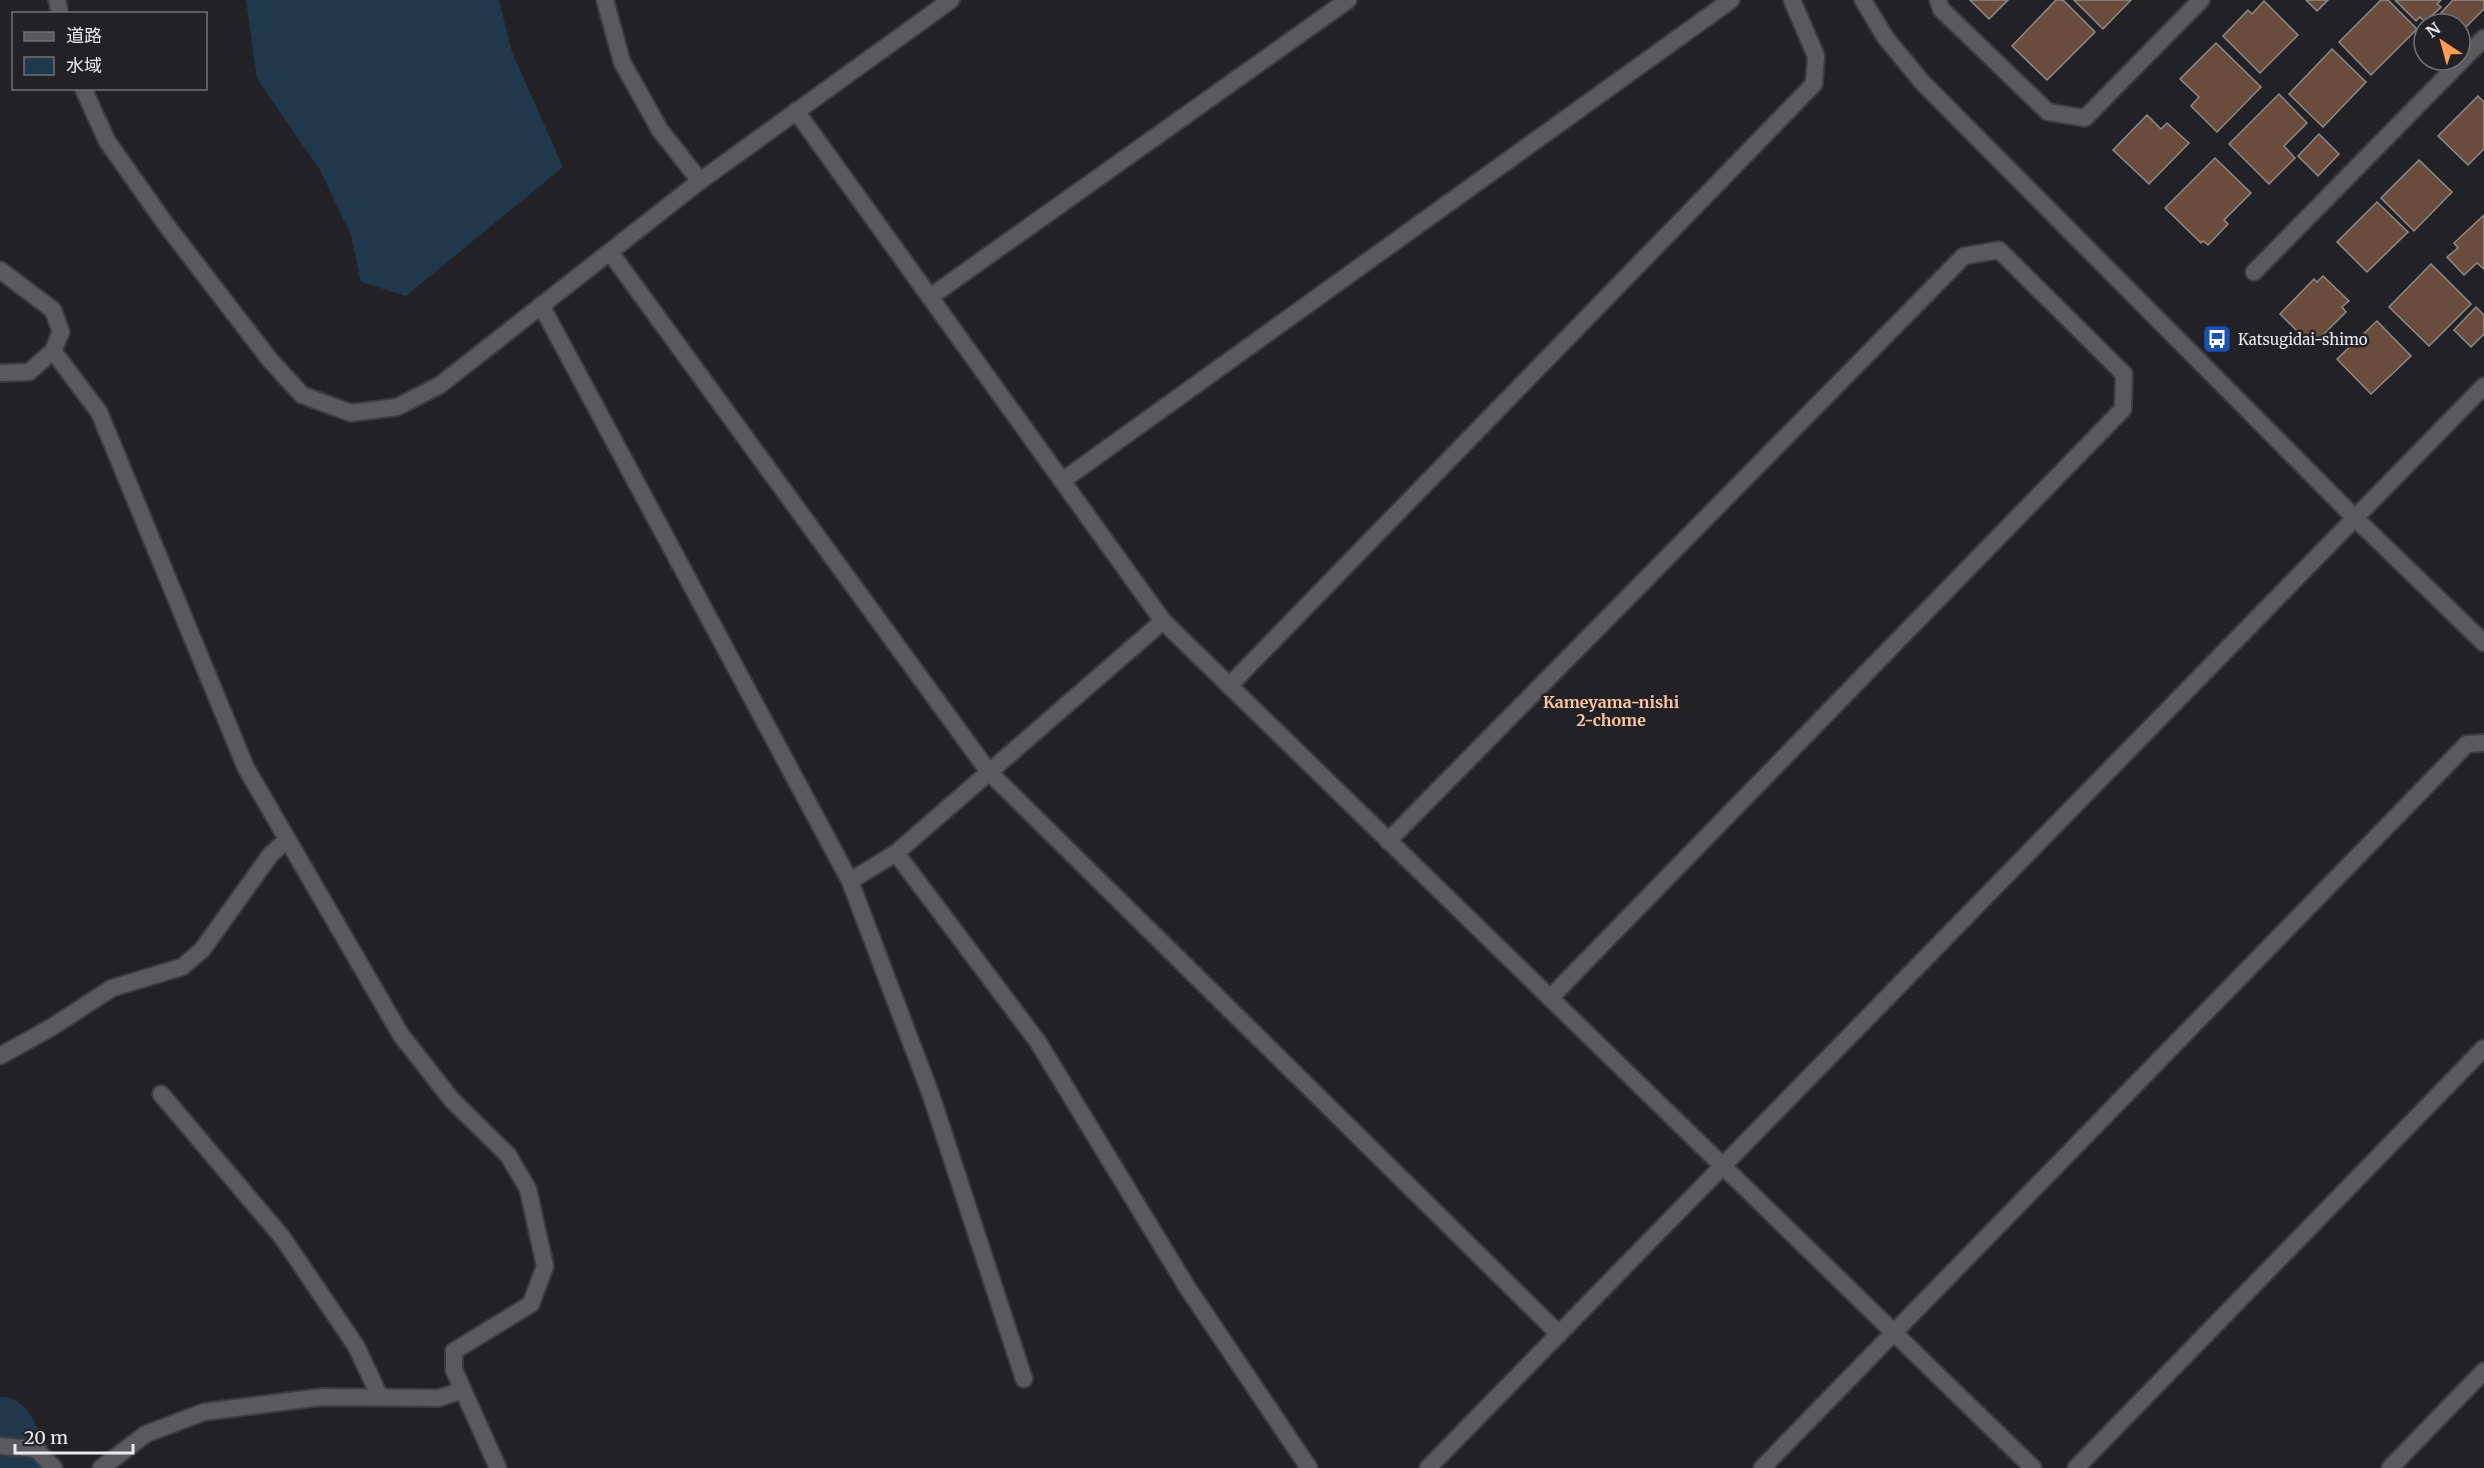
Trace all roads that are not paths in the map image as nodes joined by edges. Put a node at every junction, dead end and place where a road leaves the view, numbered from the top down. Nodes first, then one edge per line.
1 (605, 0) edge
2 (951, 0) edge
3 (1348, 0) edge
4 (1731, 0) edge
5 (1792, 0) edge
6 (1863, 0) edge
7 (1938, 0) edge
8 (2200, 0) edge
9 (2484, 38) edge
10 (84, 90) edge
11 (796, 111) junction
12 (699, 181) junction
13 (610, 252) junction
14 (0, 270) edge
15 (2254, 272) dead end
16 (930, 297) junction
17 (542, 305) junction
18 (53, 351) junction
19 (0, 374) edge
20 (2484, 386) edge
21 (1062, 481) junction
22 (2355, 518) junction
23 (1162, 621) junction
24 (2484, 643) edge
25 (1229, 686) junction
26 (2484, 743) edge
27 (989, 772) junction
28 (287, 840) junction
29 (1388, 841) junction
30 (896, 853) junction
31 (850, 881) junction
32 (1550, 998) junction
33 (2484, 1048) edge
34 (0, 1056) edge
35 (161, 1094) dead end
36 (1722, 1166) junction
37 (1893, 1332) junction
38 (1559, 1334) junction
39 (2484, 1371) edge
40 (1024, 1379) dead end
41 (463, 1390) junction
42 (380, 1397) junction
43 (0, 1446) edge
44 (54, 1468) edge
45 (101, 1468) edge
46 (498, 1468) edge
47 (1309, 1468) edge
48 (1428, 1468) edge
49 (1762, 1468) edge
50 (2033, 1468) edge
51 (2076, 1468) edge
52 (2390, 1468) edge

1 - 12 street
2 - 11 street
3 - 16 street
4 - 21 street
5 - 25 street
6 - 22 street
7 - 8 street
9 - 15 street
10 - 17 street
11 - 12 street
11 - 16 street
12 - 13 street
13 - 17 street
13 - 27 street
14 - 18 street
16 - 21 street
17 - 31 street
18 - 19 street
18 - 28 street
20 - 22 street
21 - 23 street
22 - 24 street
22 - 36 street
23 - 25 street
23 - 27 street
25 - 29 street
26 - 37 street
27 - 30 street
27 - 38 street
28 - 34 street
28 - 41 street
29 - 32 street
29 - 32 street
30 - 31 street
30 - 47 street
31 - 40 street
32 - 36 street
33 - 51 street
35 - 42 street
36 - 37 street
36 - 38 street
37 - 49 street
37 - 50 street
38 - 48 street
39 - 52 street
41 - 42 street
41 - 46 street
42 - 45 street
43 - 44 street

